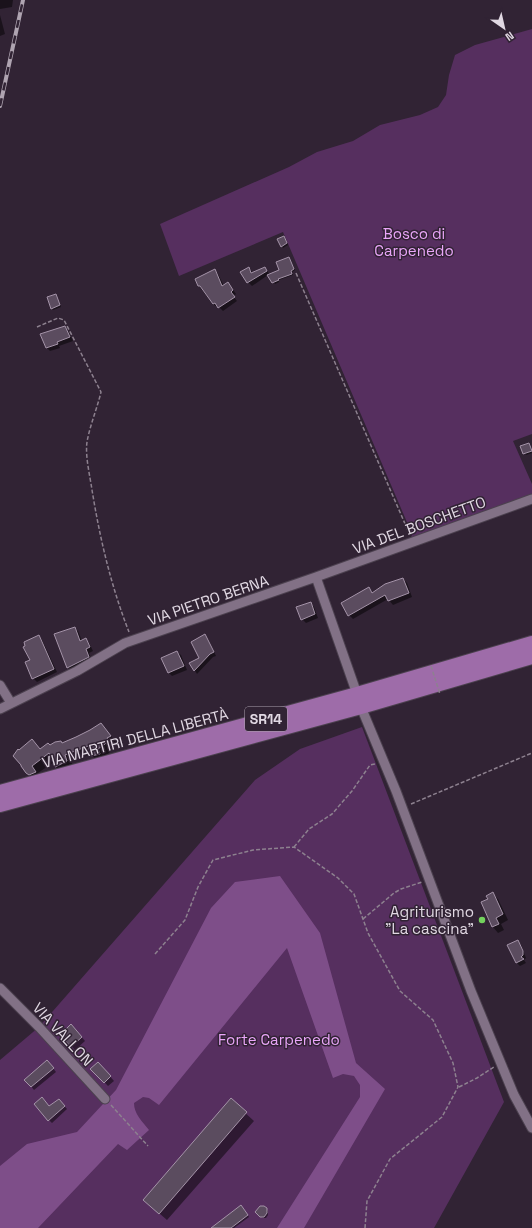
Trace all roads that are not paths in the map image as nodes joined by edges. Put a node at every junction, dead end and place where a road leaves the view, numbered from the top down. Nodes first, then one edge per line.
1 (532, 498) edge
2 (316, 577) junction
3 (532, 643) edge
4 (532, 657) edge
5 (0, 685) edge
6 (359, 700) junction
7 (11, 703) junction
8 (0, 709) edge
9 (0, 792) edge
10 (0, 805) edge
11 (0, 988) edge
12 (105, 1099) road end
13 (532, 1128) edge

1 - 2 street, VIA DEL BOSCHETTO
2 - 6 street
2 - 7 street, VIA PIETRO BERNA
3 - 6 main road, VIA MARTIRI DELLA LIBERTÀ / SR14
4 - 6 main road, VIA MARTIRI DELLA LIBERTÀ / SR14
5 - 7 street
6 - 9 main road, VIA MARTIRI DELLA LIBERTÀ / SR14
6 - 10 main road, VIA MARTIRI DELLA LIBERTÀ / SR14
6 - 13 street
7 - 8 street, VIA PIETRO BERNA
11 - 12 street, VIA VALLON

